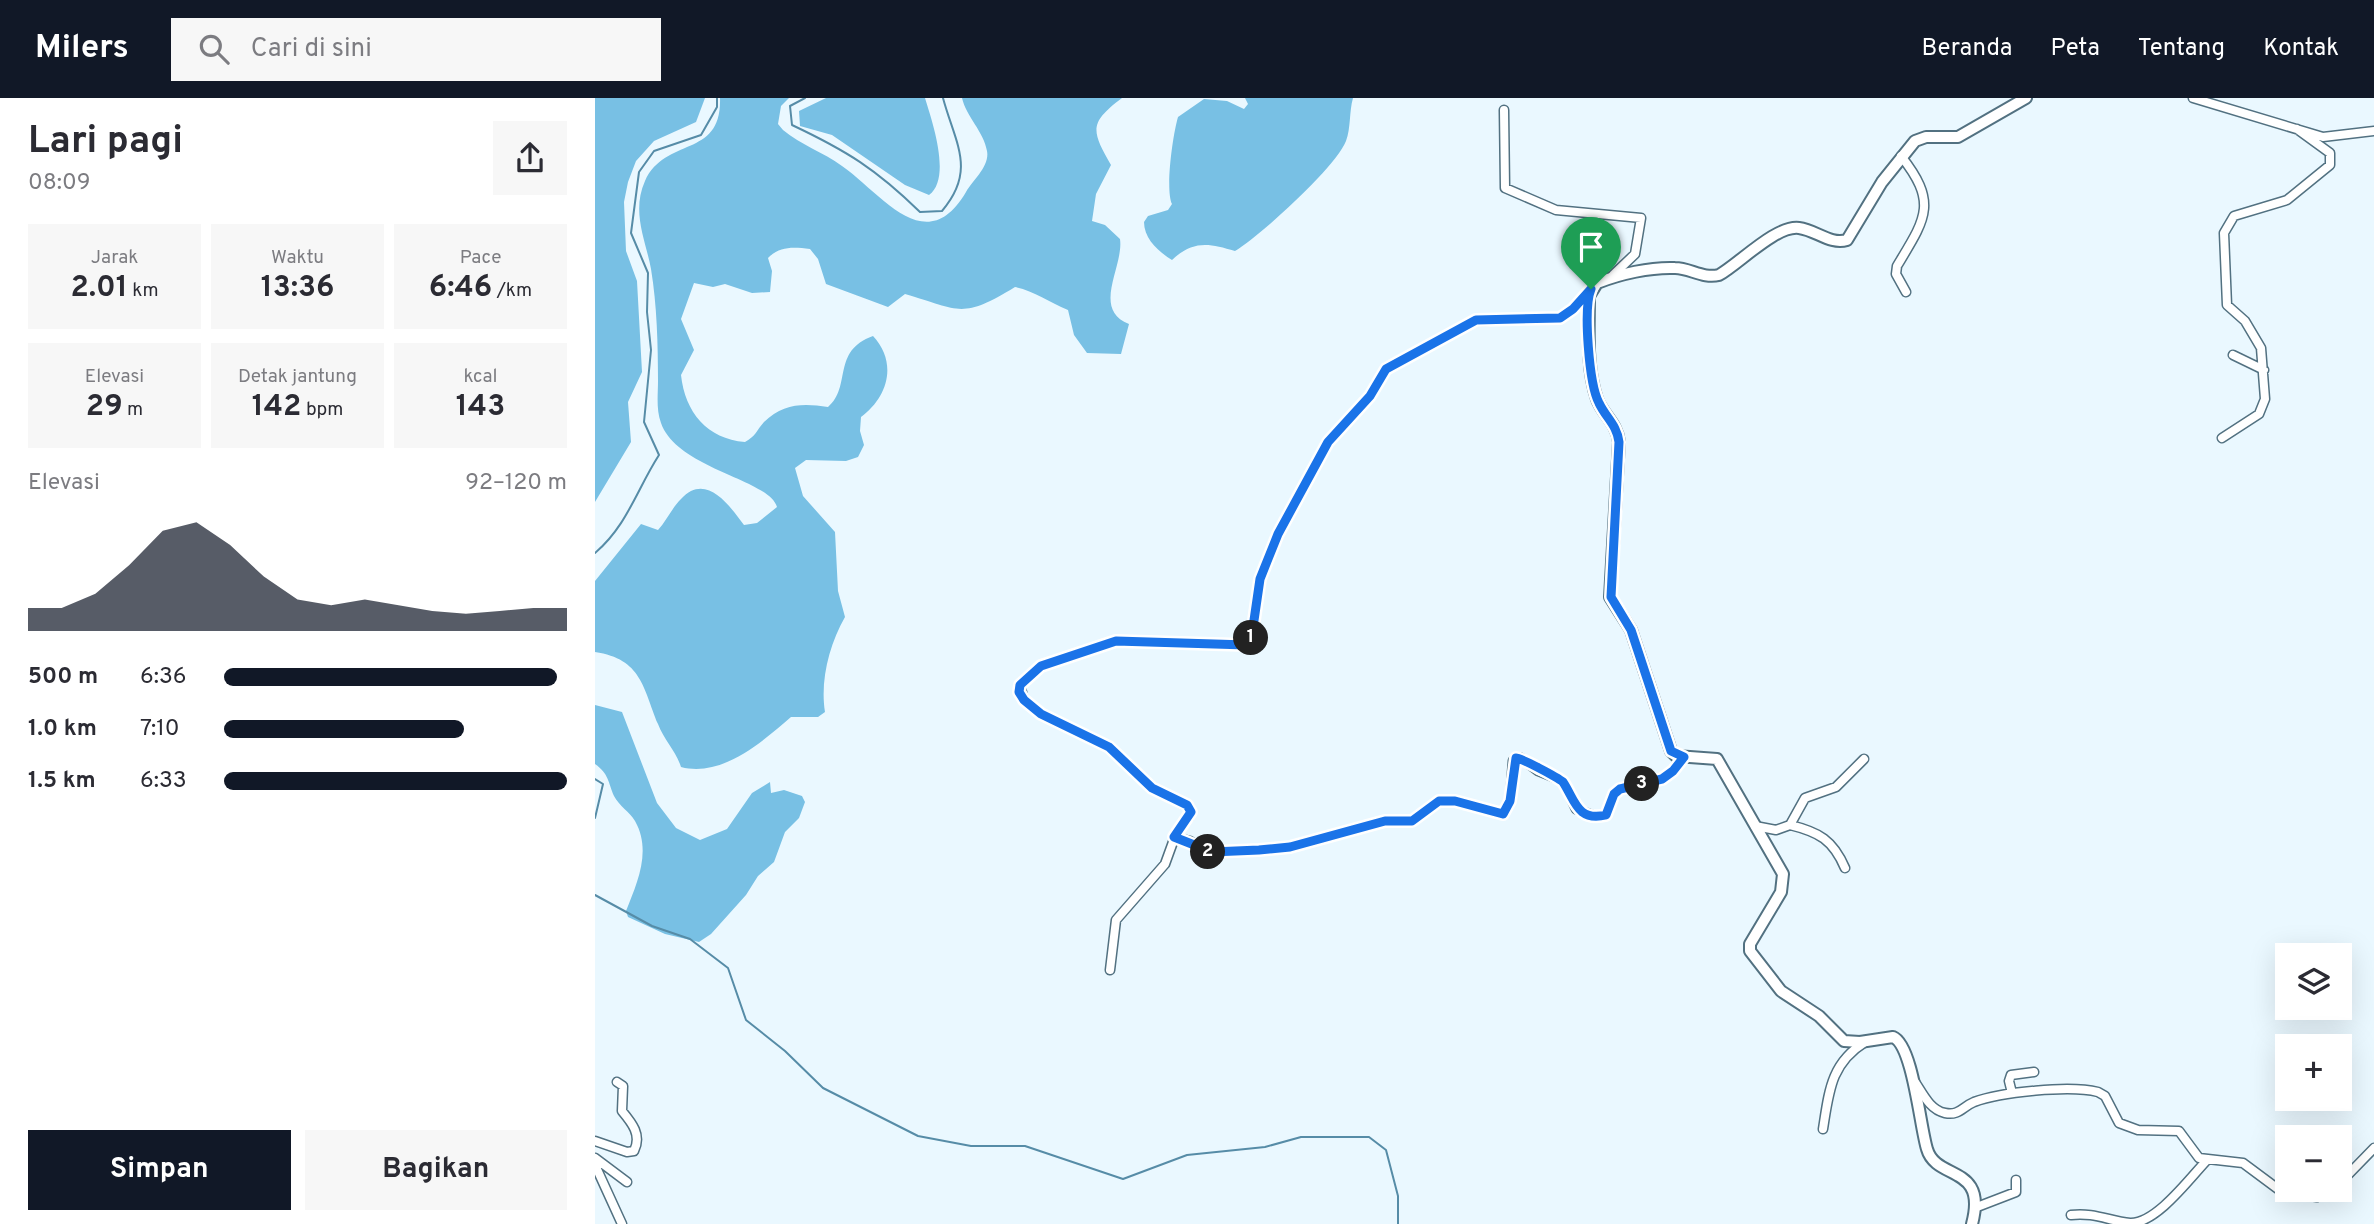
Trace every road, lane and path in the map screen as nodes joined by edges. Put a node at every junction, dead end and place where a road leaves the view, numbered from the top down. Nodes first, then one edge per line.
1 (2026, 98) edge
2 (2193, 98) edge
3 (1504, 110) dead end
4 (2297, 129) junction
5 (2374, 131) edge
6 (1901, 156) junction
7 (1608, 279) junction
8 (1591, 289) junction
9 (1906, 292) dead end
10 (2233, 355) dead end
11 (2264, 370) junction
12 (2222, 438) dead end
13 (1684, 757) junction
14 (1864, 759) dead end
15 (1790, 825) junction
16 (1755, 826) junction
17 (1174, 837) junction
18 (1845, 868) dead end
19 (1110, 970) dead end
20 (1865, 1041) junction
21 (2034, 1072) dead end
22 (1912, 1077) junction
23 (617, 1082) dead end
24 (2012, 1093) junction
25 (1823, 1129) dead end
26 (595, 1141) edge
27 (2374, 1148) edge
28 (595, 1158) edge
29 (2207, 1160) junction
30 (595, 1165) edge
31 (2352, 1171) edge
32 (2016, 1180) dead end
33 (627, 1182) dead end
34 (2275, 1187) edge
35 (1977, 1207) junction
36 (2071, 1215) dead end
37 (622, 1224) edge
38 (1972, 1224) edge

1 - 6 street
2 - 4 street
3 - 7 street
4 - 5 street
4 - 11 street
6 - 7 street
6 - 9 street
7 - 8 street
8 - 13 street
8 - 17 street
10 - 11 street
11 - 12 street
13 - 16 street
13 - 17 street
14 - 15 street
15 - 16 street
15 - 18 street
16 - 20 street
17 - 19 street
20 - 22 street
20 - 25 street
21 - 24 street
22 - 24 street
22 - 35 street
23 - 26 street
24 - 29 street
27 - 31 street
28 - 33 street
29 - 34 street
29 - 36 street
30 - 37 street
32 - 35 street
35 - 38 street

